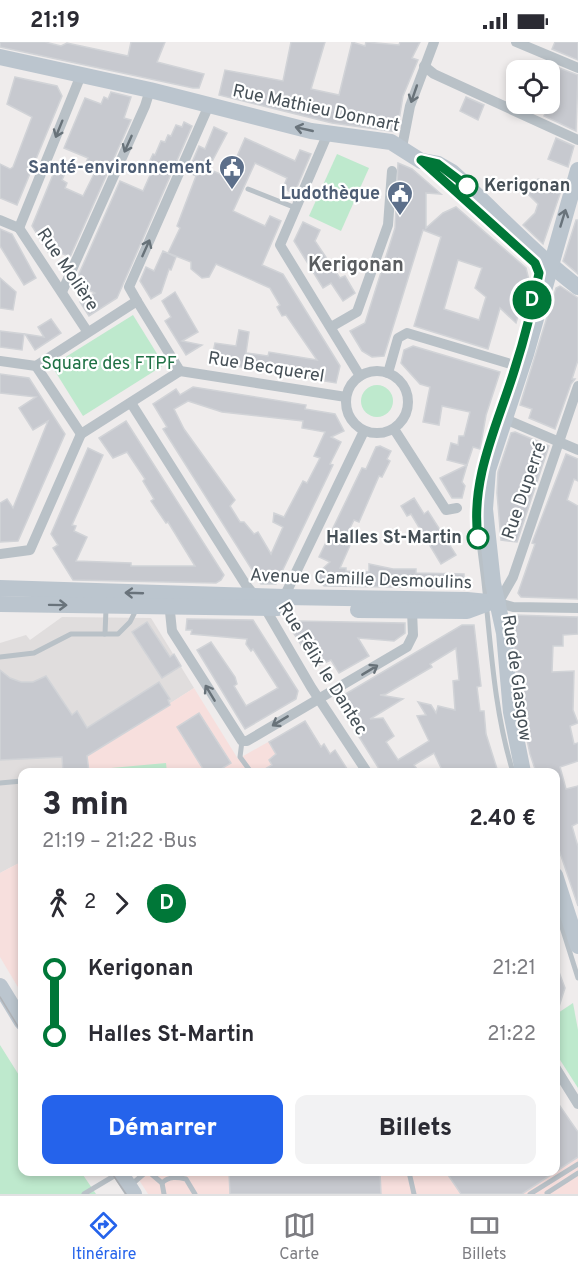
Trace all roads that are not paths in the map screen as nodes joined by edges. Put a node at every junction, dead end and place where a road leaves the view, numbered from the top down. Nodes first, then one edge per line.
1 (434, 42) edge
2 (516, 42) edge
3 (0, 57) edge
4 (424, 66) junction
5 (578, 68) edge
6 (81, 75) junction
7 (150, 90) junction
8 (209, 105) junction
9 (328, 133) junction
10 (578, 140) edge
11 (402, 147) junction
12 (421, 160) junction
13 (578, 170) edge
14 (392, 171) dead end
15 (248, 189) dead end
16 (296, 208) junction
17 (0, 220) edge
18 (19, 228) junction
19 (549, 265) junction
20 (578, 287) edge
21 (62, 292) junction
22 (137, 301) junction
23 (331, 327) junction
24 (87, 331) junction
25 (0, 361) edge
26 (36, 366) junction
27 (518, 366) junction
28 (180, 371) junction
29 (388, 373) junction
30 (360, 376) junction
31 (578, 386) edge
32 (346, 397) junction
33 (130, 403) junction
34 (505, 419) junction
35 (394, 429) junction
36 (364, 431) junction
37 (81, 434) junction
38 (559, 442) junction
39 (578, 450) edge
40 (457, 508) dead end
41 (0, 554) edge
42 (0, 588) edge
43 (284, 597) junction
44 (108, 599) junction
45 (169, 600) junction
46 (260, 602) junction
47 (0, 604) edge
48 (139, 606) junction
49 (495, 606) junction
50 (578, 608) edge
51 (412, 610) junction
52 (105, 634) junction
53 (0, 657) edge
54 (319, 699) junction
55 (242, 741) junction
56 (248, 768) edge
57 (364, 768) edge
58 (512, 768) edge
59 (522, 768) edge
60 (18, 782) edge
61 (0, 783) edge
62 (560, 890) edge
63 (560, 921) edge
64 (578, 946) edge
65 (578, 978) edge
66 (0, 986) edge
67 (18, 1011) edge
68 (560, 1075) edge
69 (578, 1104) edge
70 (578, 1164) edge
71 (578, 1173) edge
72 (560, 1175) edge
73 (153, 1176) edge
74 (410, 1176) edge
75 (559, 1176) edge
76 (126, 1181) edge
77 (162, 1183) junction
78 (547, 1193) edge
79 (84, 1194) edge
80 (164, 1194) edge
81 (195, 1194) edge
82 (414, 1194) edge
83 (530, 1194) edge

1 - 4 street
2 - 5 street
3 - 6 main road, Rue Mathieu Donnart
4 - 10 street
4 -> 11 street
6 - 7 main road, Rue Mathieu Donnart
6 -> 18 street
7 - 8 main road, Rue Mathieu Donnart
7 -> 21 street
9 -> 8 main road, Rue Mathieu Donnart
22 -> 8 street
9 - 11 main road, Rue Mathieu Donnart
9 - 16 street
11 - 12 main road, Rue Mathieu Donnart
12 - 19 main road, Rue Mathieu Donnart
12 - 27 lane
19 -> 13 main road, Rue de Glasgow
14 - 23 street
15 - 16 lane
16 - 23 street
17 - 18 street
18 - 21 street, Rue Molière
19 - 20 main road, Rue Mathieu Donnart
19 - 27 main road, Rue de Glasgow
21 - 24 street, Rue Molière
22 - 24 street
22 - 28 street
23 - 30 street
24 - 26 street
25 - 26 street
26 - 37 street
27 - 29 street
27 - 34 main road, Rue de Glasgow
27 - 49 lane
28 - 32 street, Rue Becquerel
28 - 33 street
29 - 30 street
29 - 35 street
30 - 32 street
31 - 38 street, Rue Duperré
32 - 36 street
33 - 37 street
33 - 46 street, Rue Félix le Dantec
34 - 38 street
34 - 49 main road, Rue de Glasgow
35 - 36 street
35 - 40 street
36 - 43 street
37 - 41 street
38 - 39 street
38 - 49 street, Rue Duperré
42 - 44 main road, Avenue Camille Desmoulins
43 - 46 main road, Avenue Camille Desmoulins
43 - 49 main road, Avenue Camille Desmoulins
45 -> 44 main road, Avenue Camille Desmoulins
47 -> 44 main road, Avenue Camille Desmoulins
44 - 48 main road, Avenue Camille Desmoulins
44 - 52 lane
45 - 46 main road, Avenue Camille Desmoulins
45 - 48 main road, Avenue Camille Desmoulins
55 -> 45 street
46 - 51 main road, Avenue Camille Desmoulins
46 - 54 street, Rue Félix le Dantec
48 - 52 lane
49 - 50 street
49 - 51 main road, Avenue Camille Desmoulins
49 - 58 lane, Rue de Glasgow
49 - 59 main road, Rue de Glasgow
54 -> 51 street
52 - 53 lane
54 -> 55 street
54 - 57 street, Rue Félix le Dantec
55 - 56 lane
60 - 61 lane
62 - 64 main road
63 - 65 lane
66 - 67 main road
68 - 69 street
70 - 72 lane
71 - 78 lane
73 - 77 lane
74 - 82 lane
75 - 83 lane
76 - 79 lane
77 - 80 lane
77 - 81 lane

